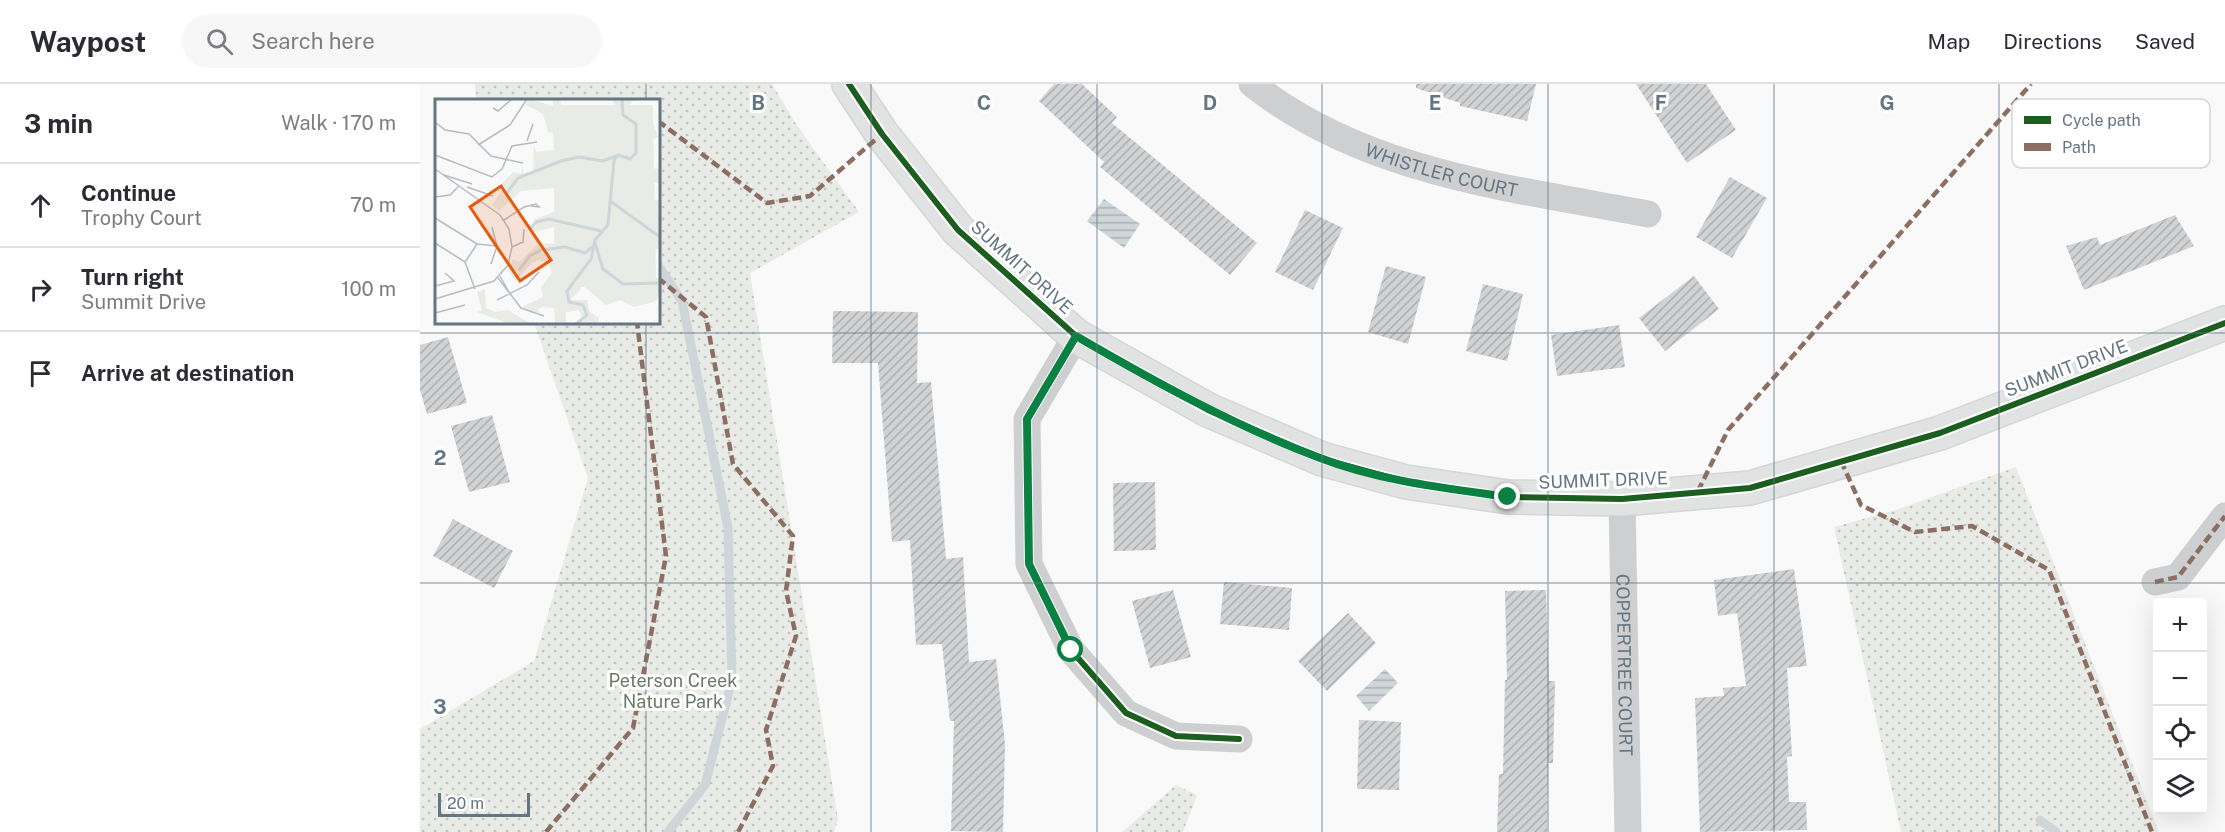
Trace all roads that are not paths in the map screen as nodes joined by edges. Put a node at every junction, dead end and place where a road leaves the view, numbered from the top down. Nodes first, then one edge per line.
1 (849, 84) edge
2 (1262, 87) edge
3 (1648, 214) dead end
4 (2225, 323) edge
5 (1076, 336) junction
6 (1622, 499) junction
7 (2225, 516) edge
8 (2155, 582) dead end
9 (1239, 739) dead end
10 (1628, 832) edge

1 - 5 main road, SUMMIT DRIVE
2 - 3 street, WHISTLER COURT
4 - 6 main road, SUMMIT DRIVE
5 - 6 main road, SUMMIT DRIVE
5 - 9 street
6 - 10 street, COPPERTREE COURT
7 - 8 street

